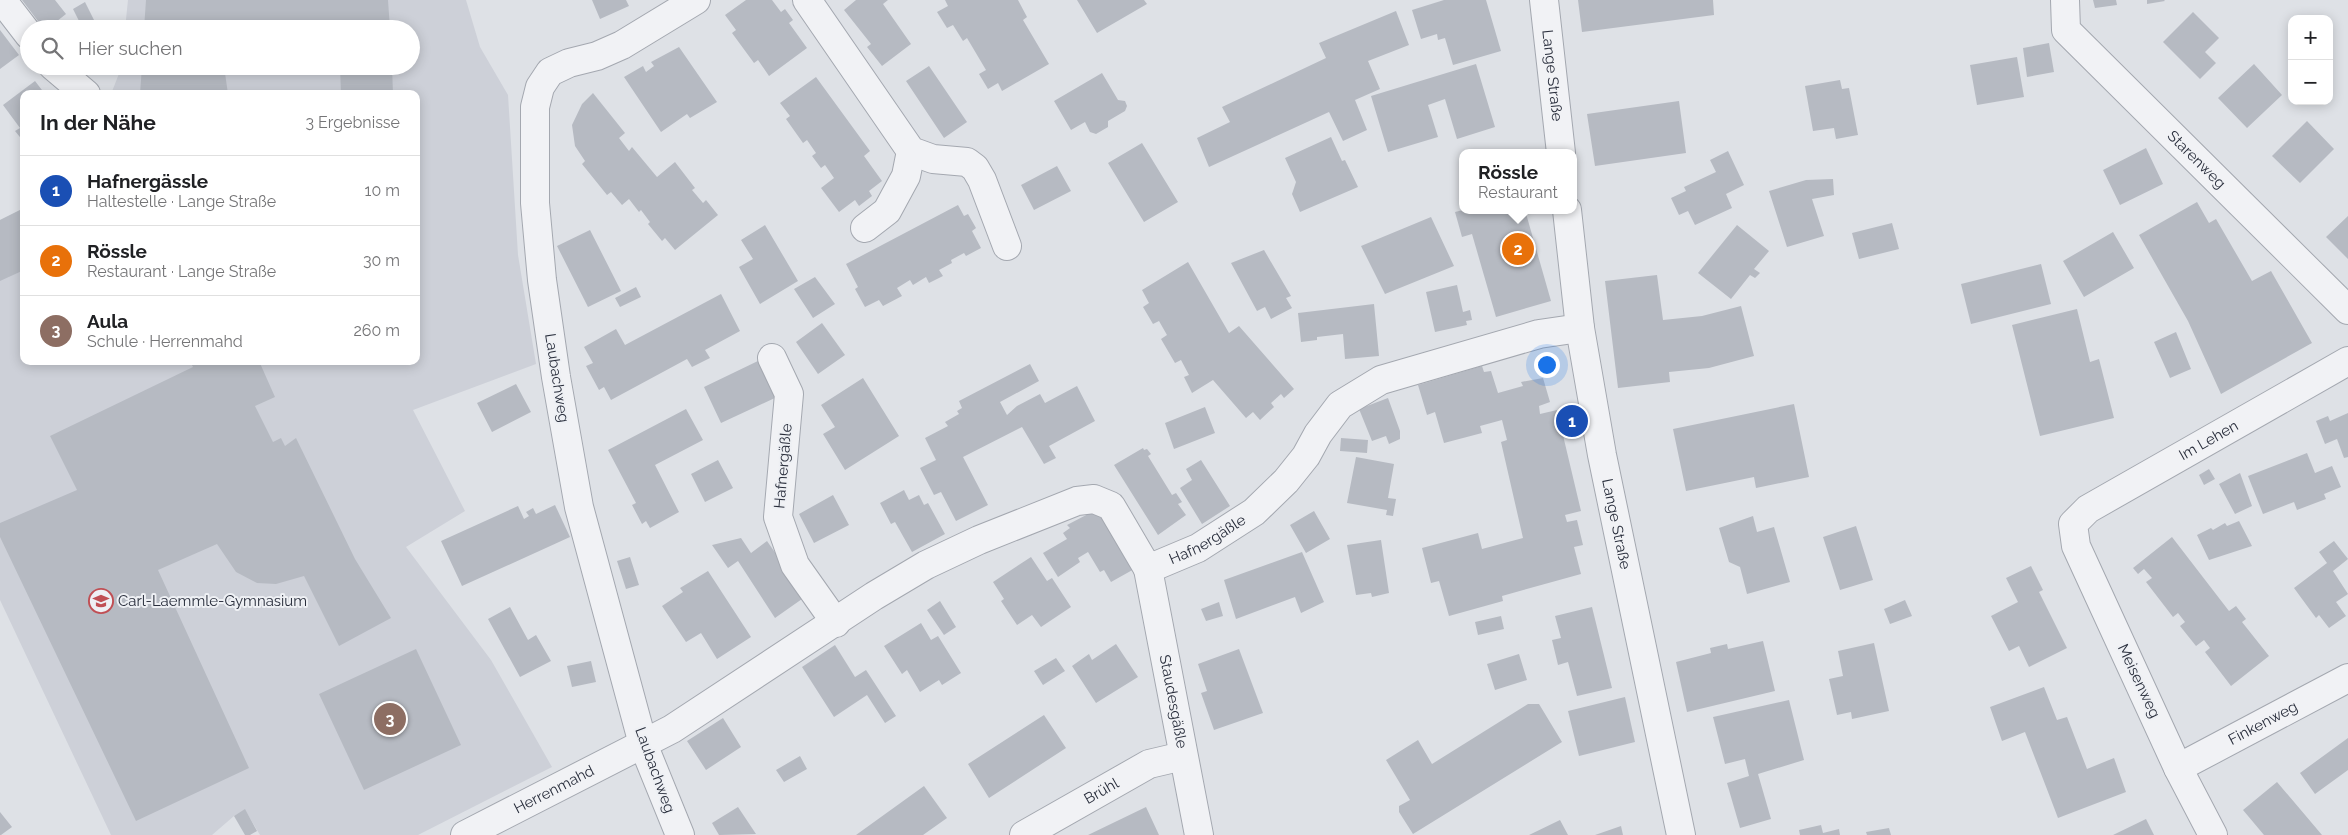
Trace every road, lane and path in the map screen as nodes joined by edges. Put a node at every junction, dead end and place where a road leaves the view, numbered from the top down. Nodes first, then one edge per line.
1 (2, 0) edge
2 (696, 0) edge
3 (807, 0) edge
4 (1544, 0) edge
5 (2065, 0) edge
6 (20, 23) edge
7 (64, 75) edge
8 (81, 90) edge
9 (1561, 149) edge
10 (911, 150) junction
11 (1567, 214) edge
12 (865, 228) dead end
13 (1007, 246) dead end
14 (2348, 310) edge
15 (1580, 328) junction
16 (772, 358) dead end
17 (2348, 361) edge
18 (2073, 524) joint
19 (1148, 569) junction
20 (836, 623) junction
21 (2348, 678) edge
22 (643, 744) junction
23 (1183, 756) junction
24 (2178, 768) junction
25 (465, 835) edge
26 (680, 835) edge
27 (1024, 835) edge
28 (1199, 835) edge
29 (1681, 835) edge
30 (2213, 835) edge

1 - 6 street
2 - 22 street, Laubachweg
3 - 10 street
4 - 9 street, Lange Straße
5 - 14 street, Starenweg
7 - 8 street
10 - 12 street
10 - 13 street
11 - 15 street, Lange Straße
15 - 19 street, Hafnergäßle
15 - 29 street, Lange Straße
16 - 20 street, Hafnergäßle
17 - 18 street, Im Lehen
18 - 24 street, Meisenweg
19 - 20 street
19 - 23 street, Staudesgäßle
20 - 22 street
21 - 24 street, Finkenweg
22 - 25 street, Herrenmahd
22 - 26 street, Laubachweg
23 - 27 street, Brühl
23 - 28 street, Staudesgäßle
24 - 30 street, Meisenweg

